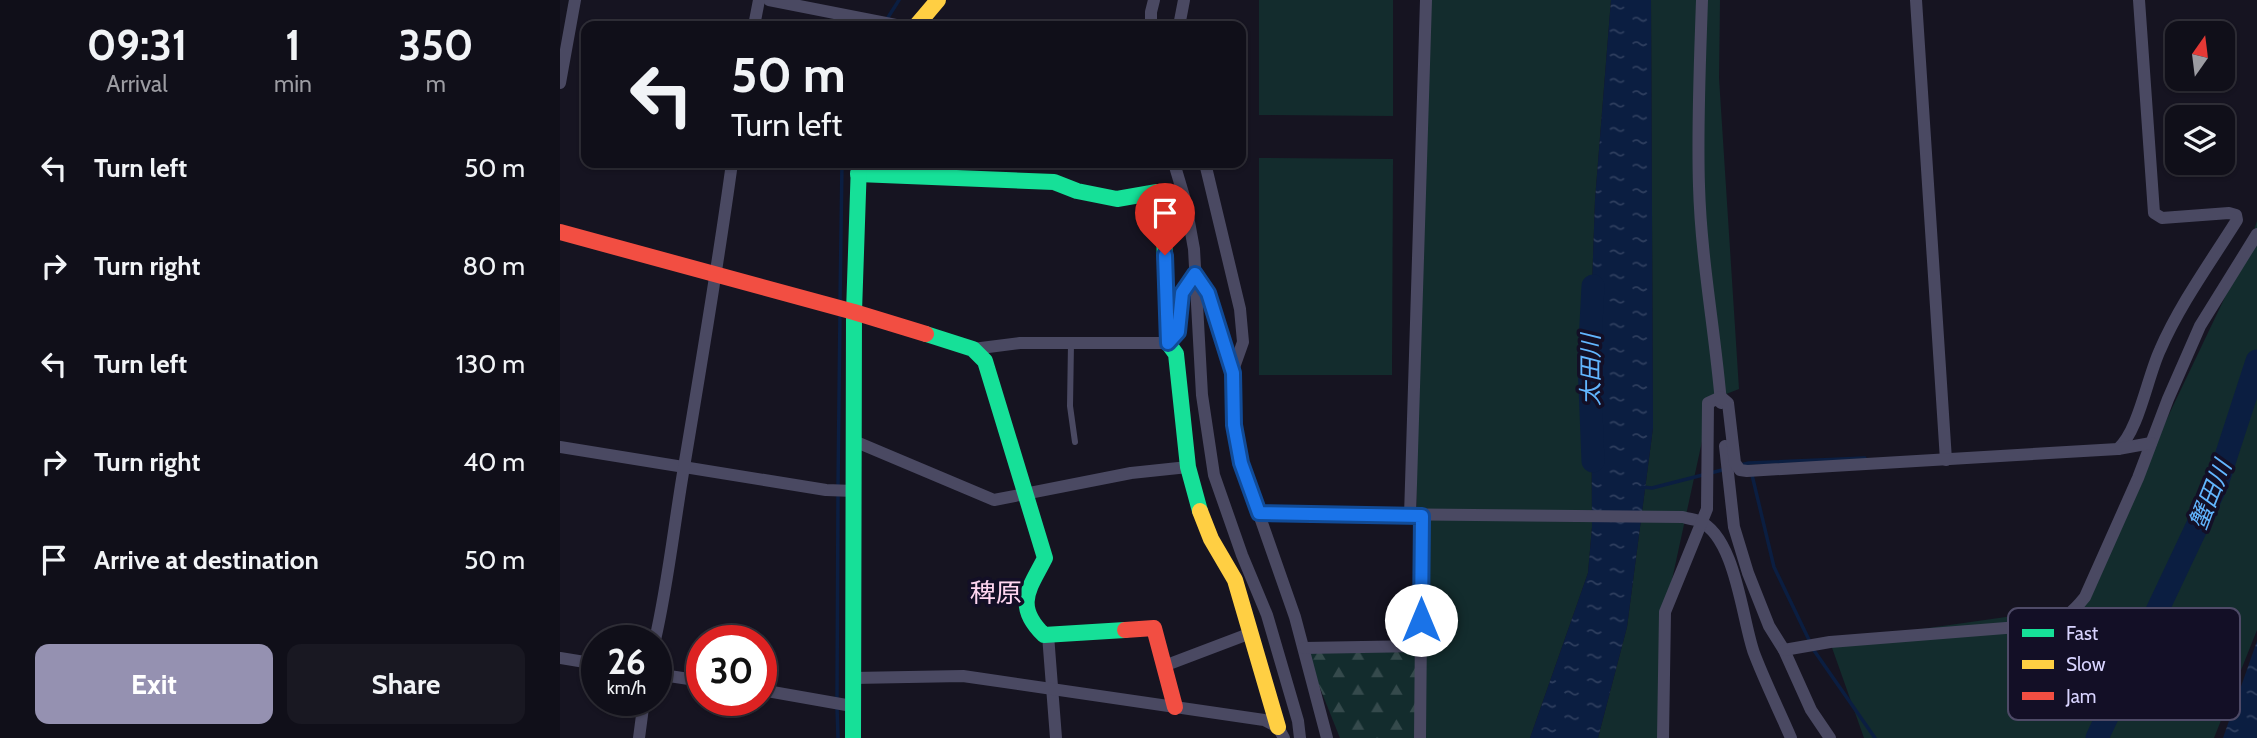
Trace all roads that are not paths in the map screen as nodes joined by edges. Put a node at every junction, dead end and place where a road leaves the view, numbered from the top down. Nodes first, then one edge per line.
1 (575, 0) edge
2 (759, 0) edge
3 (769, 0) edge
4 (938, 0) edge
5 (1184, 0) edge
6 (1426, 0) edge
7 (1702, 0) edge
8 (1916, 0) edge
9 (2139, 0) edge
10 (1152, 1) edge
11 (755, 21) edge
12 (876, 21) edge
13 (920, 21) edge
14 (1151, 21) edge
15 (1180, 21) edge
16 (560, 83) edge
17 (731, 168) edge
18 (1175, 168) edge
19 (1206, 168) edge
20 (858, 169) edge
21 (560, 232) edge
22 (2257, 234) edge
23 (1195, 274) junction
24 (718, 275) junction
25 (855, 312) junction
26 (1071, 343) junction
27 (1168, 343) junction
28 (973, 349) junction
29 (1233, 373) junction
30 (1721, 397) junction
31 (854, 441) junction
32 (1075, 442) dead end
33 (2151, 443) junction
34 (560, 447) edge
35 (2118, 449) junction
36 (1946, 460) junction
37 (1188, 467) junction
38 (684, 468) junction
39 (854, 491) junction
40 (1026, 495) junction
41 (1259, 513) junction
42 (1421, 516) junction
43 (1701, 522) junction
44 (2076, 608) edge
45 (659, 625) edge
46 (2008, 628) edge
47 (1251, 633) junction
48 (1048, 635) junction
49 (1421, 646) junction
50 (1304, 648) junction
51 (1784, 650) junction
52 (560, 657) edge
53 (581, 661) edge
54 (1164, 666) junction
55 (853, 678) junction
56 (1052, 690) junction
57 (777, 693) edge
58 (852, 706) junction
59 (1175, 707) junction
60 (642, 716) edge
61 (1281, 733) edge
62 (639, 738) edge
63 (853, 738) edge
64 (1056, 738) edge
65 (1300, 738) edge
66 (1327, 738) edge
67 (1420, 738) edge
68 (1663, 738) edge
69 (1791, 738) edge
70 (1830, 738) edge

1 - 16 street
2 - 11 street
3 - 12 street
4 - 13 street
5 - 15 street
6 - 42 street
7 - 30 street
8 - 36 street
9 - 35 street
10 - 14 street
17 - 24 street
18 - 23 street
19 - 29 street
20 - 25 street
20 - 27 street
21 - 24 street
22 - 33 street
23 - 27 street
23 - 29 street
23 - 65 street
24 - 25 street
24 - 38 street
25 - 28 street
25 - 31 street
26 - 27 street
26 - 28 street
26 - 32 lane
27 - 37 street
28 - 40 street
29 - 41 street
30 - 36 street
30 - 43 street
30 - 51 street
31 - 39 street
31 - 40 street
33 - 35 street
33 - 44 street
34 - 38 street
35 - 36 street
37 - 40 street
37 - 47 street
38 - 39 street
38 - 45 street
39 - 55 street
40 - 48 street
41 - 42 street
41 - 50 street
42 - 43 street
42 - 49 street
43 - 68 street
43 - 69 street
46 - 51 street
47 - 54 street
47 - 61 street
48 - 54 street
48 - 56 street
49 - 50 street
49 - 67 street
50 - 66 street
51 - 70 street
52 - 53 street
54 - 59 street
55 - 56 street
55 - 58 street
56 - 59 street
56 - 64 street
57 - 58 street
58 - 63 street
59 - 61 street
60 - 62 street

